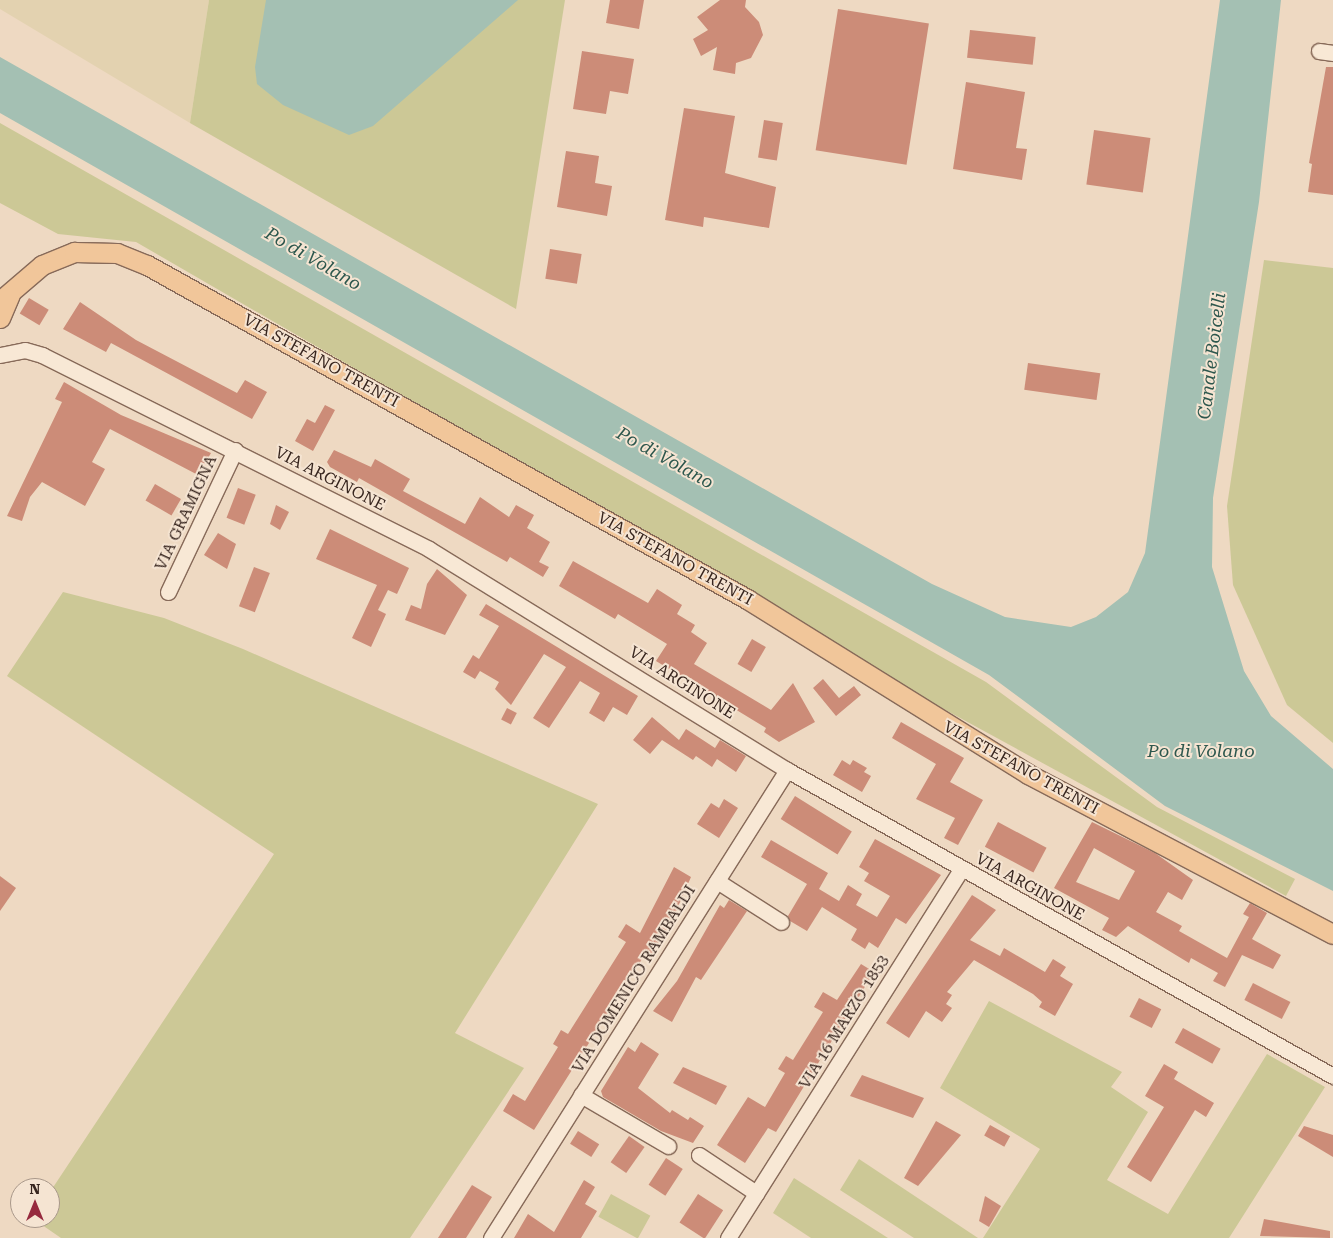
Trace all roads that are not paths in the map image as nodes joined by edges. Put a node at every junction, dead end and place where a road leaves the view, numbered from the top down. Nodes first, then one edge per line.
1 (5, 298) edge
2 (0, 318) edge
3 (0, 355) edge
4 (235, 450) junction
5 (168, 592) dead end
6 (786, 770) junction
7 (961, 869) junction
8 (717, 881) junction
9 (781, 922) dead end
10 (1333, 934) edge
11 (1333, 1076) edge
12 (581, 1095) junction
13 (668, 1146) dead end
14 (699, 1155) dead end
15 (756, 1193) junction
16 (492, 1238) edge
17 (728, 1238) edge

1 - 2 main road, VIA STEFANO TRENTI
1 - 10 main road, VIA STEFANO TRENTI
3 - 4 street, VIA ARGINONE
4 - 5 street, VIA GRAMIGNA
4 - 6 street, VIA ARGINONE
6 - 7 street, VIA ARGINONE
6 - 8 street, VIA DOMENICO RAMBALDI
7 - 11 street, VIA ARGINONE
7 - 15 street, VIA 16 MARZO 1853
8 - 9 street, VIA DOMENICO RAMBALDI
8 - 12 street, VIA DOMENICO RAMBALDI
12 - 13 street, VIA DOMENICO RAMBALDI
12 - 16 street, VIA DOMENICO RAMBALDI
14 - 15 street
15 - 17 street, VIA 16 MARZO 1853

